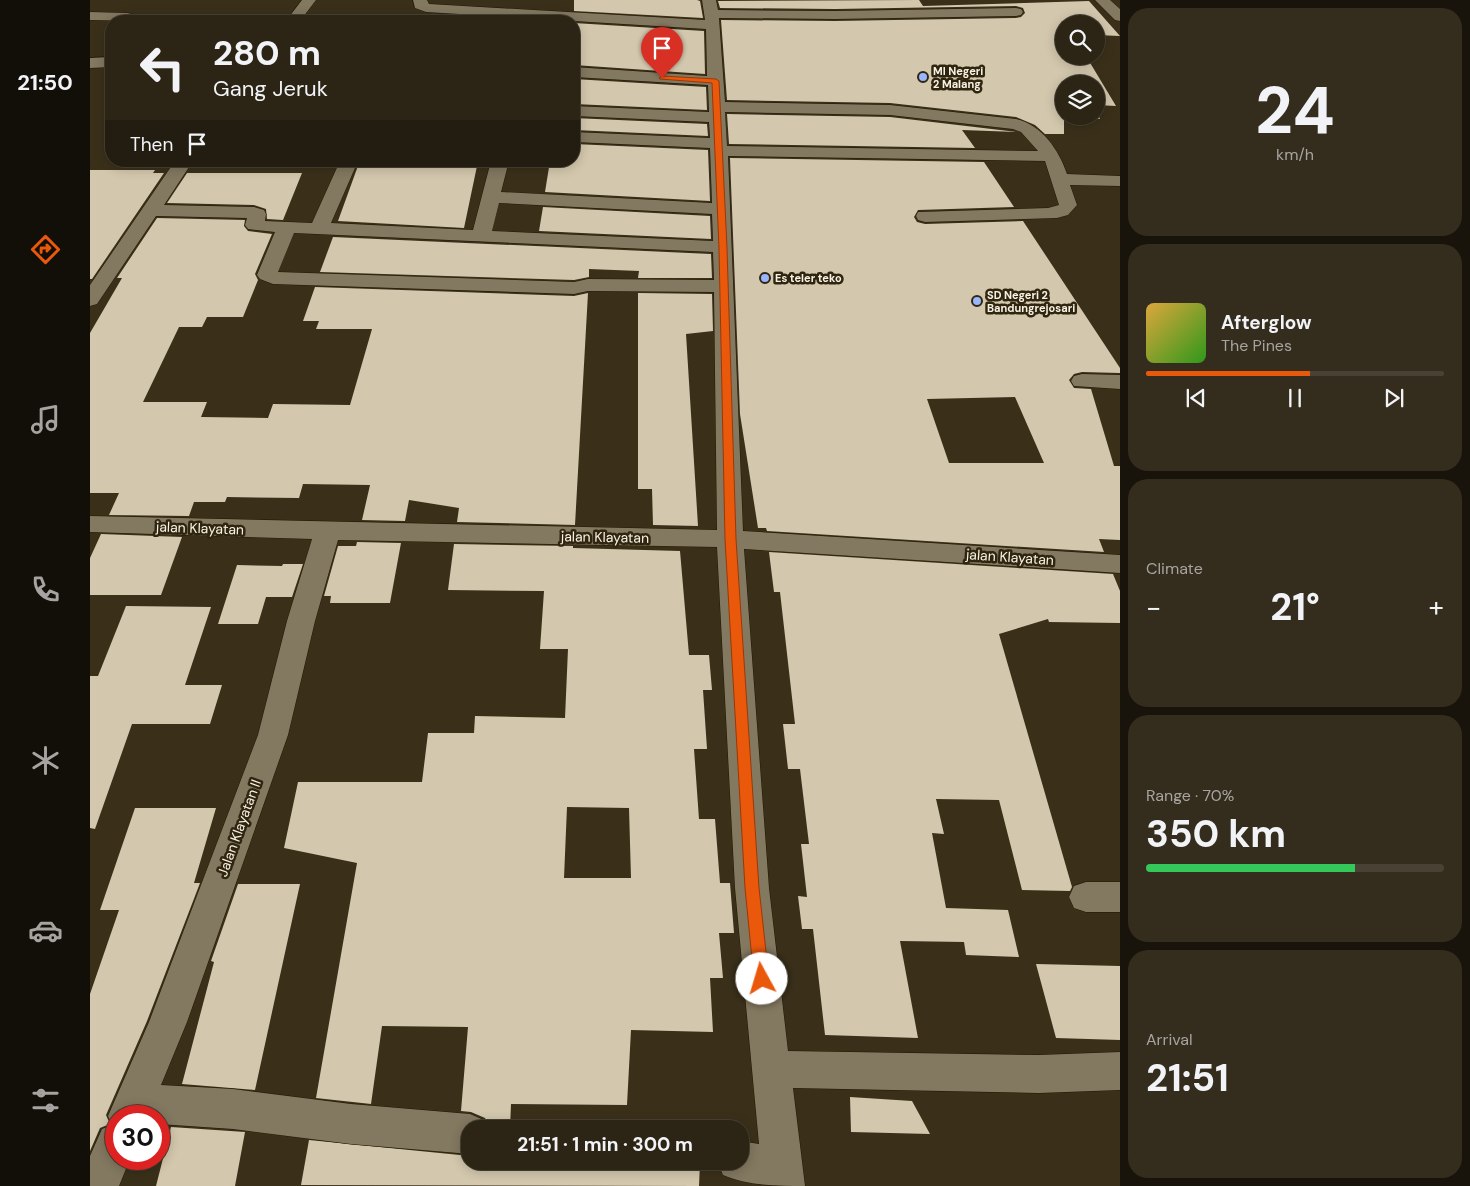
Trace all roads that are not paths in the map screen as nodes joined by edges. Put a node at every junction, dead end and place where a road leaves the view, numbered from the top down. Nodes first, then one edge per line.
1 (309, 0) edge
2 (420, 0) edge
3 (533, 0) edge
4 (984, 0) edge
5 (1102, 0) edge
6 (994, 12) junction
7 (1016, 12) dead end
8 (711, 13) edge
9 (521, 14) junction
10 (298, 15) edge
11 (90, 16) edge
12 (105, 16) edge
13 (1120, 17) edge
14 (105, 62) edge
15 (90, 63) edge
16 (580, 72) edge
17 (716, 81) junction
18 (580, 112) edge
19 (716, 112) junction
20 (580, 137) edge
21 (718, 147) junction
22 (1052, 156) junction
23 (180, 167) edge
24 (347, 167) edge
25 (498, 167) edge
26 (1059, 179) junction
27 (1120, 181) edge
28 (491, 197) junction
29 (721, 209) junction
30 (151, 210) junction
31 (925, 216) dead end
32 (287, 228) junction
33 (319, 229) junction
34 (480, 236) junction
35 (723, 248) junction
36 (724, 286) junction
37 (90, 300) edge
38 (1082, 380) dead end
39 (1120, 382) edge
40 (91, 526) edge
41 (327, 531) junction
42 (730, 539) junction
43 (1120, 564) edge
44 (1086, 897) dead end
45 (1120, 897) edge
46 (771, 1069) junction
47 (1120, 1071) edge
48 (133, 1105) edge
49 (170, 1110) edge
50 (461, 1133) edge
51 (749, 1165) edge
52 (105, 1169) edge
53 (784, 1177) edge
54 (98, 1186) edge

1 - 10 street
2 - 9 street
3 - 9 street
4 - 6 street
5 - 13 street
6 - 7 street
6 - 8 street
8 - 9 street
8 - 17 street
11 - 12 street
14 - 15 street
16 - 17 street
17 - 19 street
18 - 19 street
19 - 21 street
19 - 22 street
20 - 21 street
21 - 22 street
21 - 29 street
22 - 26 street
23 - 30 street
24 - 33 street
25 - 28 street
26 - 27 street
26 - 31 street
28 - 29 street
28 - 34 street
29 - 35 street
30 - 32 street
30 - 37 street
32 - 33 street
32 - 36 street
33 - 34 street
34 - 35 street
35 - 36 street
36 - 42 street
38 - 39 street
40 - 41 street, jalan Klayatan
41 - 42 street, jalan Klayatan
41 - 48 street, Jalan Klayatan II
42 - 43 street, jalan Klayatan
42 - 46 street
44 - 45 street
46 - 47 street
46 - 53 street
49 - 50 street
51 - 53 street
52 - 54 street

